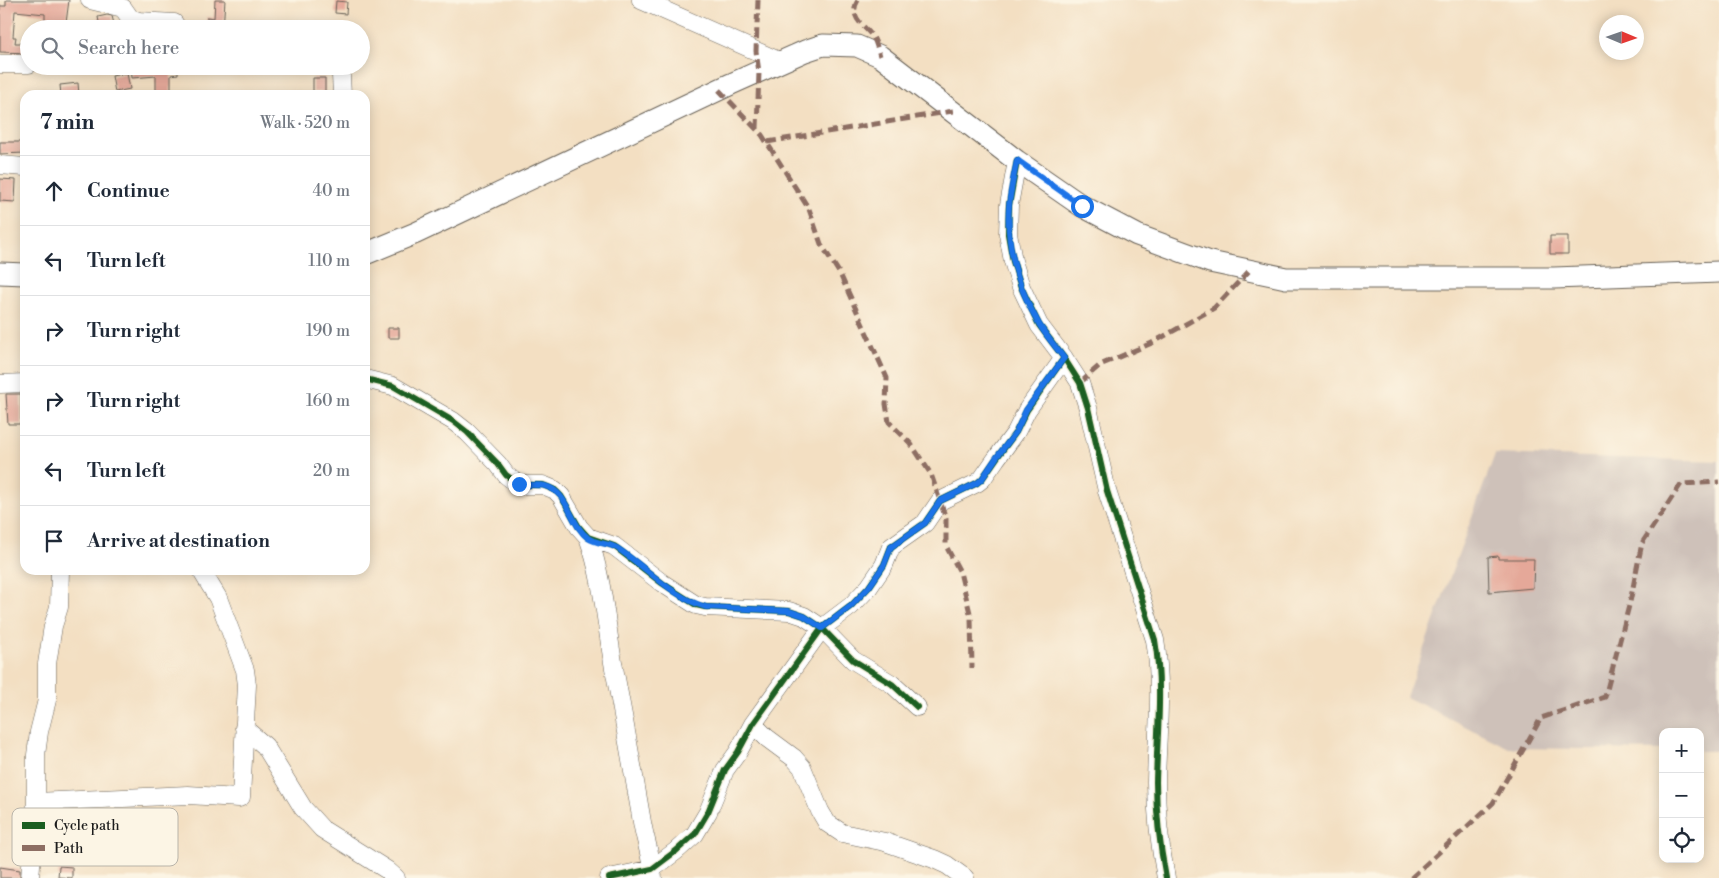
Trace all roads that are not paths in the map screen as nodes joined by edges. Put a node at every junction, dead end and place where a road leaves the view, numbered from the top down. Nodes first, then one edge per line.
1 (90, 0) edge
2 (641, 0) edge
3 (139, 20) edge
4 (781, 62) junction
5 (0, 64) edge
6 (20, 64) edge
7 (341, 75) edge
8 (342, 90) edge
9 (1017, 160) junction
10 (0, 165) edge
11 (20, 167) edge
12 (370, 252) edge
13 (1719, 272) edge
14 (0, 273) edge
15 (20, 274) edge
16 (1064, 358) junction
17 (370, 380) edge
18 (20, 383) edge
19 (0, 384) edge
20 (588, 537) junction
21 (60, 575) edge
22 (204, 575) edge
23 (822, 628) junction
24 (917, 707) dead end
25 (753, 724) junction
26 (244, 728) junction
27 (36, 802) junction
28 (36, 808) edge
29 (653, 874) edge
30 (959, 876) edge
31 (396, 878) edge
32 (609, 878) edge
33 (1166, 878) edge

1 - 3 street
2 - 4 street
4 - 9 main road
4 - 12 main road
5 - 6 street
7 - 8 street
9 - 13 main road
9 - 16 street
10 - 11 street
14 - 15 main road
16 - 23 street
16 - 33 street
17 - 20 street
18 - 19 street
20 - 23 street
20 - 29 street
21 - 27 street
22 - 26 street
23 - 24 street
23 - 25 street
25 - 29 street
25 - 30 street
26 - 27 street
26 - 31 street
27 - 28 street
29 - 32 street

